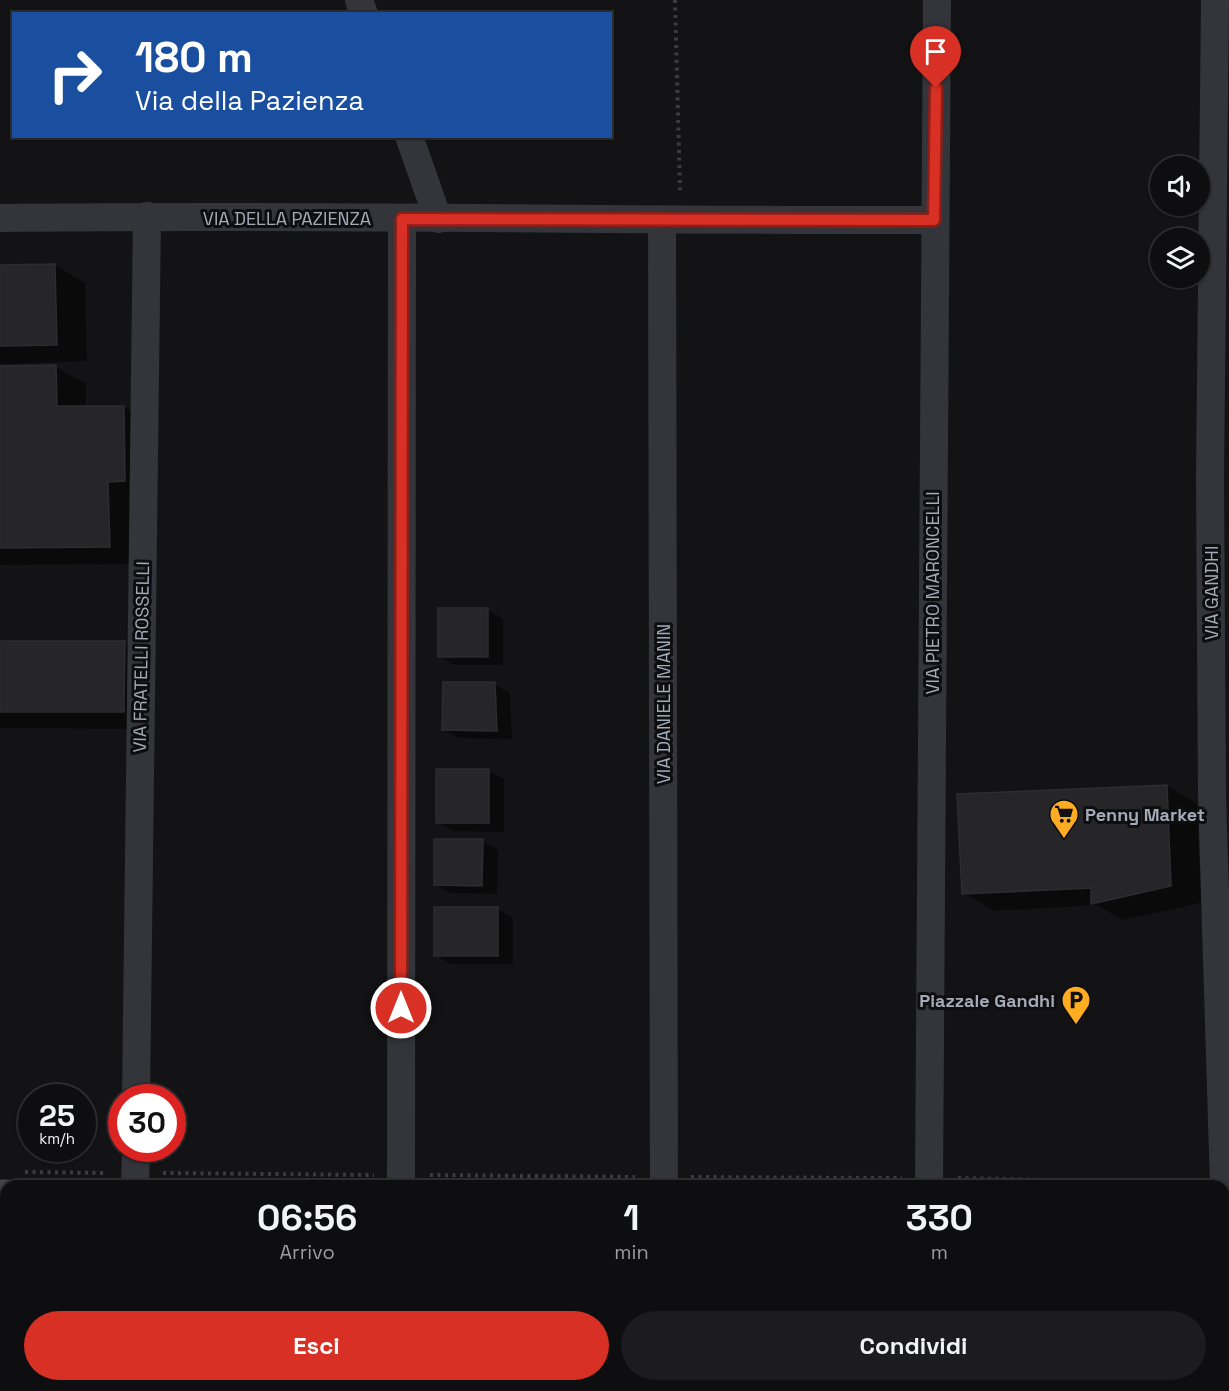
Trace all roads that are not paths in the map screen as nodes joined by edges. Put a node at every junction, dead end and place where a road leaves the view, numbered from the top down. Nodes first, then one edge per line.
1 (937, 0) edge
2 (1215, 0) edge
3 (410, 138) edge
4 (147, 216) junction
5 (0, 218) edge
6 (402, 219) junction
7 (438, 219) junction
8 (934, 220) junction
9 (671, 221) junction
10 (1220, 479) edge
11 (1221, 794) edge
12 (136, 1084) edge
13 (401, 1180) edge
14 (664, 1180) edge
15 (929, 1180) edge
16 (1225, 1180) edge

1 - 8 street, VIA PIETRO MARONCELLI
2 - 10 street, VIA GANDHI
3 - 7 street
4 - 5 street, VIA DELLA PAZIENZA
4 - 6 street, VIA DELLA PAZIENZA
4 - 12 street, VIA FRATELLI ROSSELLI
6 - 7 street, VIA DELLA PAZIENZA
6 - 13 street
7 - 9 street, VIA DELLA PAZIENZA
8 - 9 street, VIA DELLA PAZIENZA
8 - 15 street, VIA PIETRO MARONCELLI
9 - 14 street, VIA DANIELE MANIN
10 - 11 street, VIA GANDHI
11 - 16 street, VIA GANDHI

